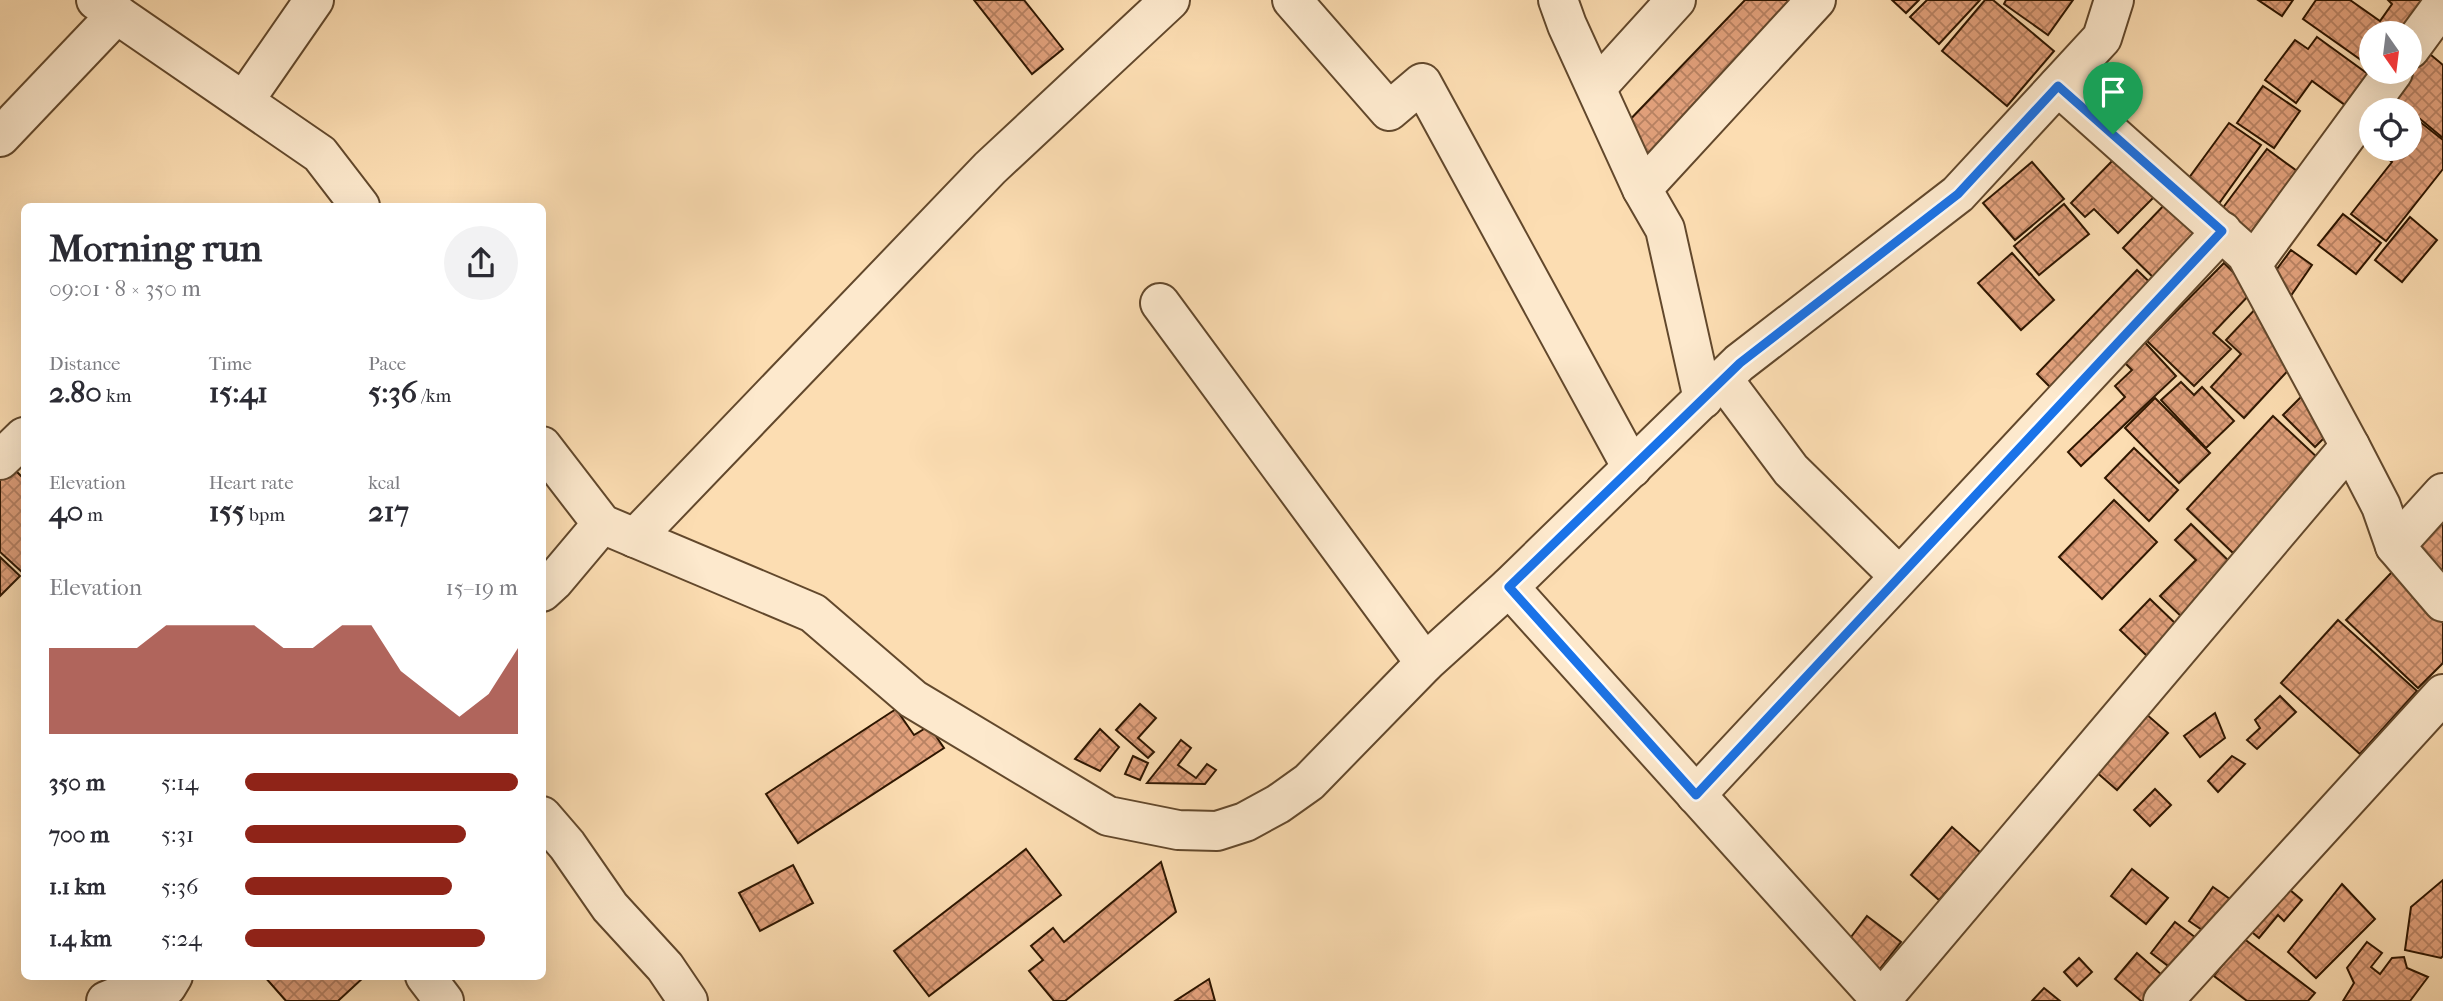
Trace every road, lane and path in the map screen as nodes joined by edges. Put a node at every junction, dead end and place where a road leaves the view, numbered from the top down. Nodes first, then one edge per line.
1 (314, 0) edge
2 (1170, 0) edge
3 (1292, 0) edge
4 (1558, 0) edge
5 (1676, 0) edge
6 (1816, 0) edge
7 (2114, 0) edge
8 (2443, 4) edge
9 (107, 7) edge
10 (2422, 33) edge
11 (2384, 84) edge
12 (2058, 86) junction
13 (1597, 88) junction
14 (244, 101) junction
15 (0, 137) edge
16 (1643, 189) junction
17 (358, 203) edge
18 (2222, 231) junction
19 (2253, 264) junction
20 (1160, 303) dead end
21 (1713, 389) junction
22 (21, 440) edge
23 (2350, 446) junction
24 (546, 450) edge
25 (0, 460) edge
26 (1632, 468) junction
27 (2443, 493) edge
28 (619, 531) junction
29 (2395, 546) junction
30 (1899, 576) junction
31 (1509, 587) junction
32 (546, 588) edge
33 (2443, 602) edge
34 (1425, 663) junction
35 (2443, 694) edge
36 (1696, 795) junction
37 (546, 821) edge
38 (428, 980) edge
39 (172, 988) edge
40 (106, 1001) edge
41 (444, 1001) edge
42 (688, 1001) edge
43 (1882, 1001) edge
44 (2163, 1001) edge

1 - 14 street
2 - 28 street
3 - 26 street
4 - 13 street
5 - 13 street
6 - 16 street
7 - 12 street
8 - 10 street
9 - 14 street
9 - 15 street
11 - 19 street
12 - 18 street
12 - 21 street
13 - 16 street
14 - 17 street
16 - 21 street
18 - 19 street
18 - 30 street
19 - 23 street
20 - 34 street
21 - 26 street
21 - 30 street
22 - 25 street
23 - 29 street
23 - 43 street
24 - 28 street
26 - 31 street
27 - 29 street
28 - 32 street
28 - 34 street
29 - 33 street
30 - 36 street
31 - 34 street
31 - 36 street
35 - 44 street
36 - 43 street
37 - 42 street
38 - 41 street
39 - 40 street

